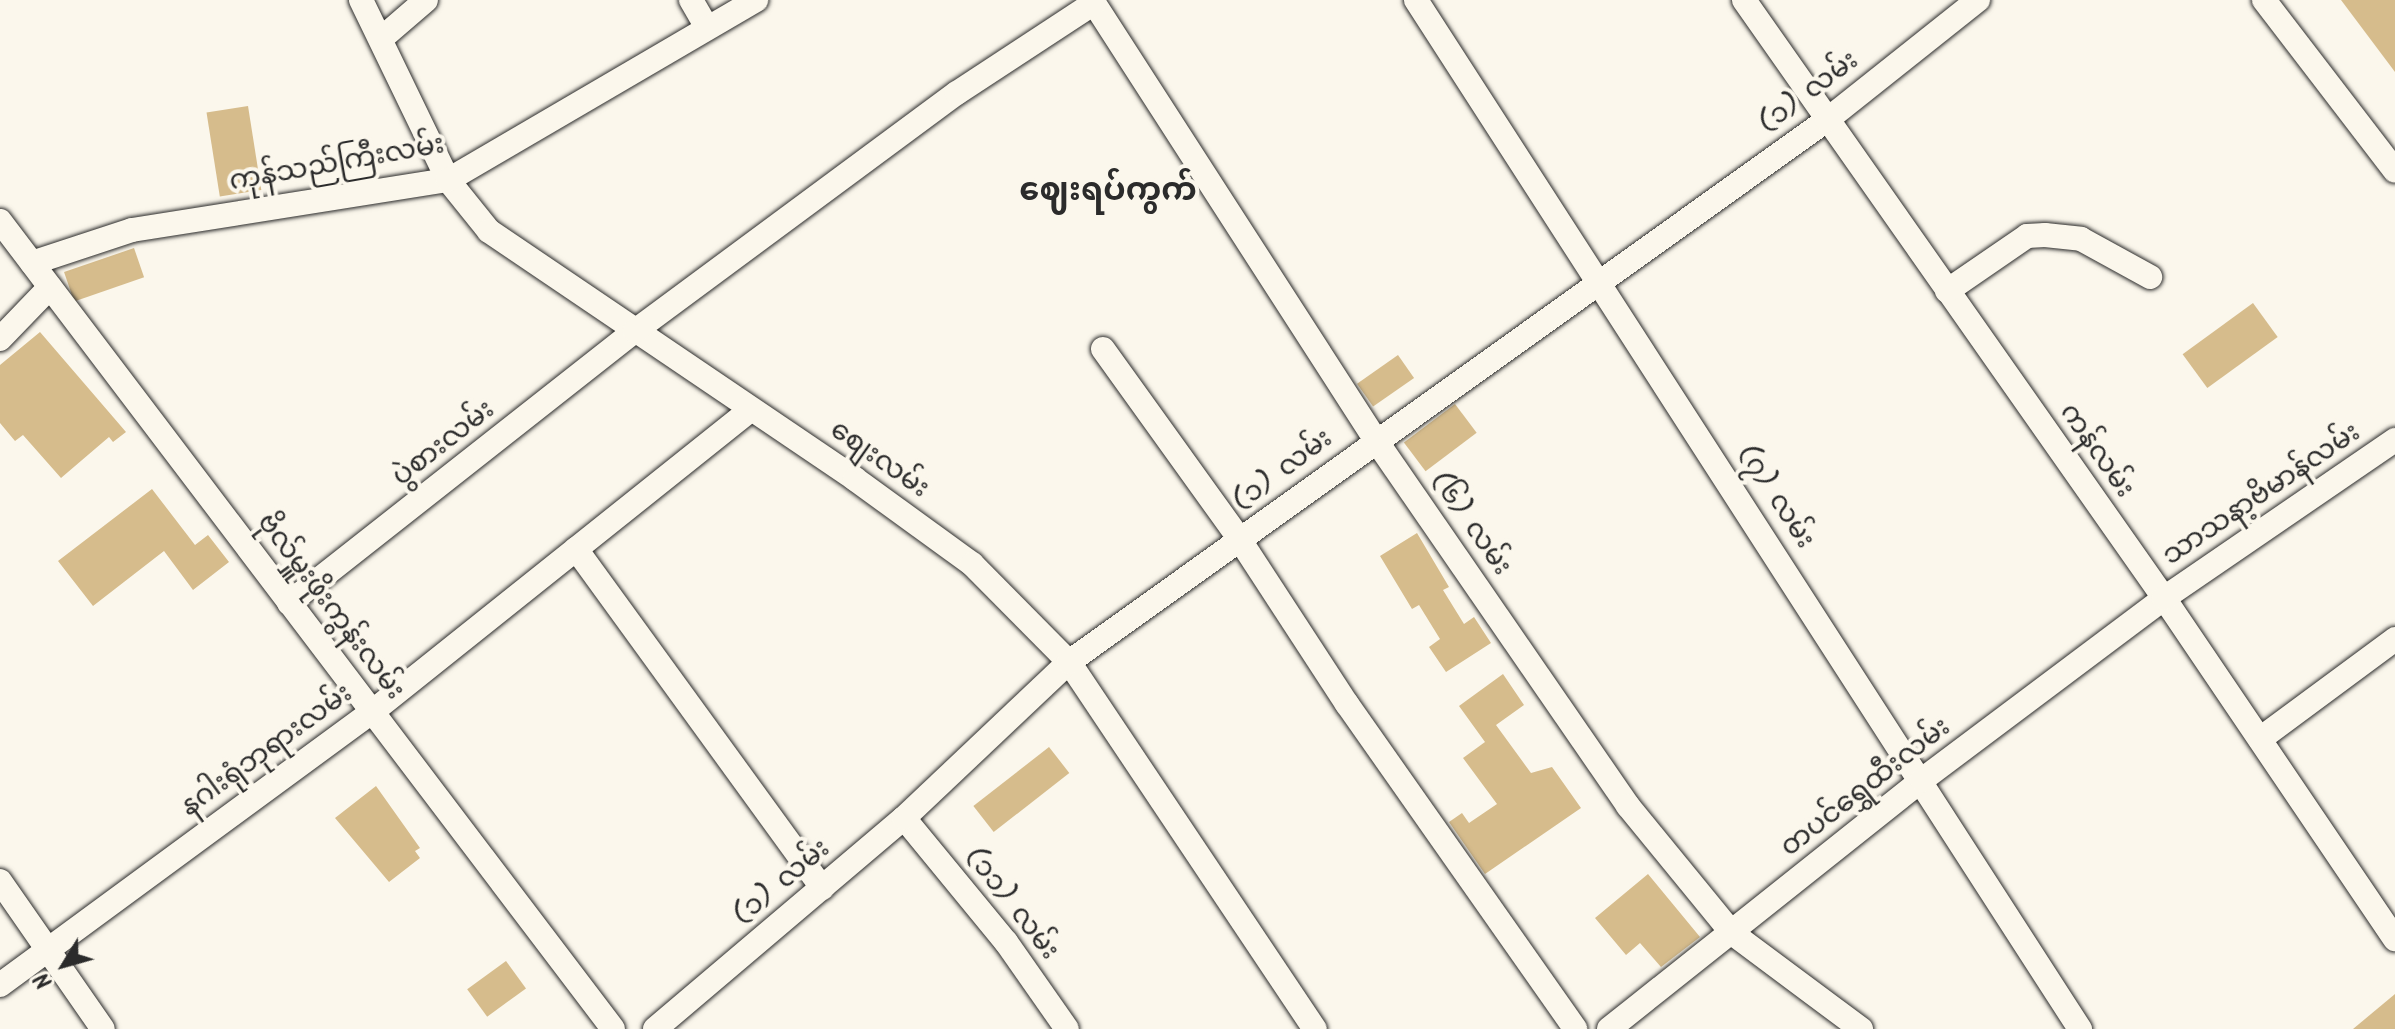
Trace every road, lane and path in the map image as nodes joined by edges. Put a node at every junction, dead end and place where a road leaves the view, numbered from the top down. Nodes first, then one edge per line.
1 (361, 0) edge
2 (426, 0) edge
3 (691, 0) edge
4 (756, 0) edge
5 (1416, 0) edge
6 (1744, 0) edge
7 (1978, 0) edge
8 (2264, 0) edge
9 (1093, 1) edge
10 (707, 28) junction
11 (382, 38) junction
12 (1827, 120) junction
13 (2395, 171) edge
14 (448, 180) junction
15 (0, 221) edge
16 (32, 263) junction
17 (2150, 277) dead end
18 (1599, 279) junction
19 (50, 287) junction
20 (1947, 291) junction
21 (635, 331) junction
22 (0, 339) edge
23 (1103, 349) dead end
24 (751, 409) junction
25 (1375, 439) junction
26 (2395, 440) edge
27 (1240, 540) junction
28 (576, 549) junction
29 (2164, 598) junction
30 (289, 603) junction
31 (2395, 639) edge
32 (1069, 662) junction
33 (372, 712) junction
34 (2260, 739) junction
35 (1922, 780) junction
36 (904, 818) junction
37 (0, 881) edge
38 (822, 888) junction
39 (1732, 933) junction
40 (2395, 939) edge
41 (47, 949) junction
42 (0, 985) edge
43 (1313, 1028) edge
44 (103, 1029) edge
45 (613, 1029) edge
46 (655, 1029) edge
47 (1067, 1029) edge
48 (1575, 1029) edge
49 (1609, 1029) edge
50 (1861, 1029) edge
51 (2080, 1029) edge

1 - 11 street, စျေးလမ်း
2 - 11 street
3 - 10 street
4 - 10 street, ကုန်သည်ကြီးလမ်း
5 - 18 street, (၇) လမ်း
6 - 12 street, ကန်လမ်း
7 - 12 street, (၁) လမ်း
8 - 13 street
9 - 21 street, ပွဲစားလမ်း
9 - 25 street, (၆) လမ်း
10 - 14 street, ကုန်သည်ကြီးလမ်း
11 - 14 street, စျေးလမ်း
12 - 18 street, (၁) လမ်း
12 - 20 street, ကန်လမ်း
14 - 16 street, ကုန်သည်ကြီးလမ်း
14 - 21 street, စျေးလမ်း
15 - 16 street, ဗိုလ်မှူးဖိုးကွန်းလမ်း
16 - 19 street, ဗိုလ်မှူးဖိုးကွန်းလမ်း
17 - 20 street
18 - 25 street, (၁) လမ်း
18 - 35 street, (၇) လမ်း
19 - 22 street
19 - 30 street, ဗိုလ်မှူးဖိုးကွန်းလမ်း
20 - 29 street, ကန်လမ်း
21 - 24 street, စျေးလမ်း
21 - 30 street, ပွဲစားလမ်း
23 - 27 street
24 - 28 street, နဂါးရုံဘုရားလမ်း
24 - 32 street, စျေးလမ်း
25 - 27 street, (၁) လမ်း
25 - 39 street, (၆) လမ်း
26 - 29 street, သာသနာ့ဗိမာန်လမ်း
27 - 32 street, (၁) လမ်း
27 - 48 street
28 - 33 street, နဂါးရုံဘုရားလမ်း
28 - 38 street
29 - 34 street, ကန်လမ်း
29 - 35 street, တပင်ရွှေထီးလမ်း
30 - 33 street, ဗိုလ်မှူးဖိုးကွန်းလမ်း
31 - 34 street
32 - 36 street, (၁) လမ်း
32 - 43 street, စျေးလမ်း
33 - 41 street, နဂါးရုံဘုရားလမ်း
33 - 45 street, ဗိုလ်မှူးဖိုးကွန်းလမ်း
34 - 40 street, ကန်လမ်း
35 - 39 street, တပင်ရွှေထီးလမ်း
35 - 51 street, (၇) လမ်း
36 - 38 street, (၁) လမ်း
36 - 47 street, (၁၁) လမ်း
37 - 41 street
38 - 46 street, (၁) လမ်း
39 - 49 street, တပင်ရွှေထီးလမ်း
39 - 50 street, (၆) လမ်း
41 - 42 street, နဂါးရုံဘုရားလမ်း
41 - 44 street

